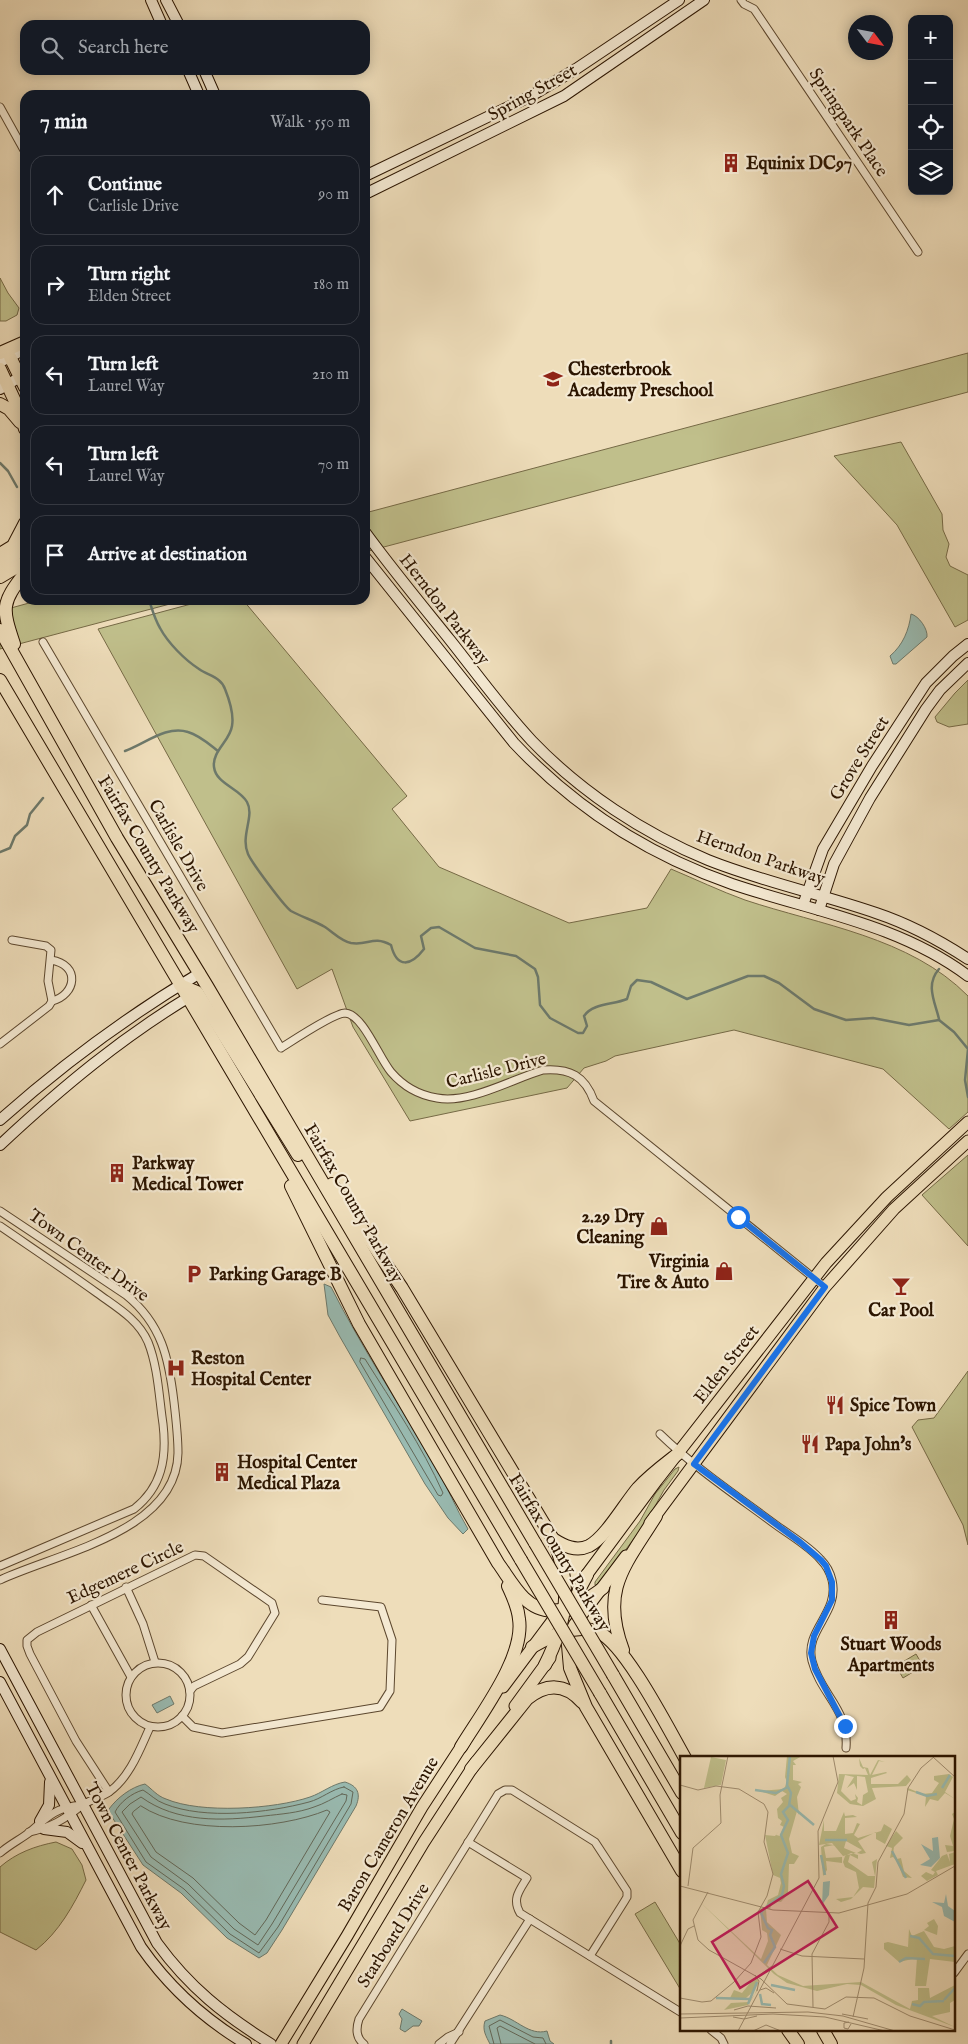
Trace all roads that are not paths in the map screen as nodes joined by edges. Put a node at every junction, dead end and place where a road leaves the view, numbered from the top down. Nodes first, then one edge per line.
1 (151, 0) edge
2 (166, 0) edge
3 (679, 0) edge
4 (704, 0) edge
5 (741, 0) edge
6 (755, 0) edge
7 (754, 9) junction
8 (160, 20) edge
9 (176, 20) edge
10 (190, 75) edge
11 (206, 75) edge
12 (197, 90) edge
13 (213, 90) edge
14 (0, 107) edge
15 (20, 143) edge
16 (370, 174) edge
17 (370, 192) edge
18 (918, 252) dead end
19 (20, 345) edge
20 (20, 351) edge
21 (3, 357) edge
22 (0, 370) edge
23 (20, 376) edge
24 (20, 380) edge
25 (4, 386) edge
26 (0, 404) edge
27 (20, 412) edge
28 (20, 422) edge
29 (20, 533) edge
30 (370, 538) edge
31 (20, 550) edge
32 (0, 554) edge
33 (370, 563) edge
34 (0, 565) edge
35 (20, 565) edge
36 (0, 577) edge
37 (20, 580) edge
38 (0, 630) edge
39 (43, 642) dead end
40 (968, 644) edge
41 (968, 663) edge
42 (24, 675) junction
43 (0, 680) edge
44 (808, 891) junction
45 (823, 896) junction
46 (803, 905) junction
47 (819, 910) junction
48 (12, 940) dead end
49 (968, 959) edge
50 (51, 960) junction
51 (200, 973) junction
52 (968, 976) edge
53 (180, 985) junction
54 (197, 992) junction
55 (52, 1001) junction
56 (0, 1044) edge
57 (272, 1096) junction
58 (252, 1105) junction
59 (0, 1120) edge
60 (968, 1122) edge
61 (968, 1141) edge
62 (0, 1145) edge
63 (310, 1162) junction
64 (0, 1210) edge
65 (0, 1226) edge
66 (814, 1278) junction
67 (825, 1287) junction
68 (660, 1434) dead end
69 (679, 1453) junction
70 (694, 1464) junction
71 (656, 1516) junction
72 (553, 1539) junction
73 (498, 1563) junction
74 (0, 1566) edge
75 (587, 1575) joint
76 (0, 1580) edge
77 (126, 1587) junction
78 (602, 1588) junction
79 (322, 1600) dead end
80 (91, 1604) junction
81 (566, 1608) junction
82 (566, 1633) junction
83 (532, 1647) junction
84 (0, 1649) edge
85 (627, 1660) junction
86 (155, 1662) junction
87 (543, 1668) joint
88 (130, 1676) junction
89 (0, 1682) edge
90 (190, 1691) junction
91 (586, 1707) junction
92 (182, 1716) junction
93 (150, 1727) junction
94 (461, 1747) junction
95 (846, 1748) dead end
96 (683, 1756) edge
97 (471, 1769) junction
98 (48, 1773) junction
99 (680, 1790) edge
100 (109, 1792) junction
101 (82, 1805) junction
102 (68, 1811) junction
103 (42, 1825) junction
104 (680, 1830) edge
105 (468, 1842) junction
106 (88, 1849) junction
107 (0, 1852) edge
108 (680, 1868) edge
109 (530, 1919) junction
110 (968, 1954) edge
111 (590, 1956) junction
112 (956, 1970) edge
113 (680, 2012) edge
114 (460, 2032) junction
115 (714, 2032) edge
116 (789, 2032) edge
117 (799, 2032) edge
118 (824, 2032) edge
119 (833, 2032) edge
120 (246, 2044) edge
121 (271, 2044) edge
122 (281, 2044) edge
123 (303, 2044) edge
124 (364, 2044) edge
125 (439, 2044) edge
126 (450, 2044) edge
127 (724, 2044) edge
128 (798, 2044) edge
129 (806, 2044) edge
130 (831, 2044) edge
131 (840, 2044) edge

1 - 8 main road
2 - 9 main road
3 - 16 main road, Spring Street
4 - 17 main road, Spring Street
5 - 7 street, Springpark Place
6 - 7 street
7 - 18 street, Springpark Place
10 - 12 main road
11 - 13 main road
14 - 15 street
19 - 21 highway
20 - 21 main road
21 - 23 highway
22 - 25 highway
24 - 25 main road
25 - 27 highway
26 - 28 highway
29 - 32 highway
30 - 44 main road, Herndon Parkway
31 - 34 highway
33 - 46 main road, Herndon Parkway
35 - 36 highway
37 - 42 highway
38 - 42 highway, Fairfax County Parkway
39 - 66 street, Carlisle Drive
40 - 44 main road, Grove Street
41 - 45 main road, Grove Street
42 - 51 highway, Fairfax County Parkway
43 - 53 highway, Fairfax County Parkway
44 - 45 main road, Herndon Parkway
44 - 46 main road, Grove Street
45 - 47 main road, Grove Street
45 - 49 main road, Herndon Parkway
46 - 47 main road, Herndon Parkway
47 - 52 main road, Herndon Parkway
48 - 50 street
50 - 55 street
50 - 55 street
51 - 53 main road
51 - 54 highway, Fairfax County Parkway
53 - 54 highway, Fairfax County Parkway
53 - 59 main road
54 - 57 highway, Fairfax County Parkway
54 - 58 highway, Fairfax County Parkway
54 - 62 main road
54 - 63 highway
55 - 56 street
57 - 63 highway, Fairfax County Parkway
57 - 72 highway
58 - 73 highway
58 - 104 highway, Fairfax County Parkway, bridge
60 - 66 main road, Elden Street
61 - 67 main road, Elden Street
63 - 99 highway, Fairfax County Parkway, bridge
64 - 76 street, Town Center Drive
65 - 74 street, Town Center Drive
66 - 67 street, Carlisle Drive
66 - 69 main road, Elden Street
67 - 70 main road, Elden Street
68 - 69 street
69 - 70 street
69 - 72 highway
69 - 75 main road, Elden Street
70 - 71 main road, Elden Street
70 - 95 street
71 - 78 main road, Elden Street
71 - 85 highway
72 - 81 highway
73 - 81 highway
73 - 94 highway
75 - 81 highway
77 - 80 street, Edgemere Circle
77 - 86 street
77 - 90 street, Edgemere Circle
78 - 81 highway
78 - 82 main road, Elden Street
79 - 92 street
80 - 88 street
80 - 100 street, Edgemere Circle
81 - 82 highway
81 - 83 main road
82 - 83 highway
82 - 85 highway
82 - 87 highway
82 - 91 highway
83 - 94 main road, Baron Cameron Avenue
84 - 101 main road, Town Center Parkway
85 - 96 highway
86 - 88 street
86 - 90 street
87 - 97 main road, Baron Cameron Avenue
88 - 93 street
89 - 98 main road, Town Center Parkway
90 - 92 street
91 - 97 highway
91 - 108 highway
92 - 93 street
93 - 100 street
94 - 122 main road, Baron Cameron Avenue
97 - 123 main road, Baron Cameron Avenue
98 - 102 main road, Town Center Parkway
98 - 103 main road
100 - 101 street
101 - 102 street
101 - 121 main road, Town Center Parkway
102 - 103 street
102 - 106 main road, Town Center Parkway
103 - 106 main road
103 - 107 street
105 - 109 street
105 - 111 street, Starboard Drive
105 - 124 street, Starboard Drive
106 - 120 main road, Town Center Parkway
109 - 111 street
109 - 114 street
110 - 112 street
111 - 113 street
114 - 125 street
114 - 126 street
115 - 127 street
116 - 128 highway
117 - 129 highway
118 - 130 highway
119 - 131 highway

